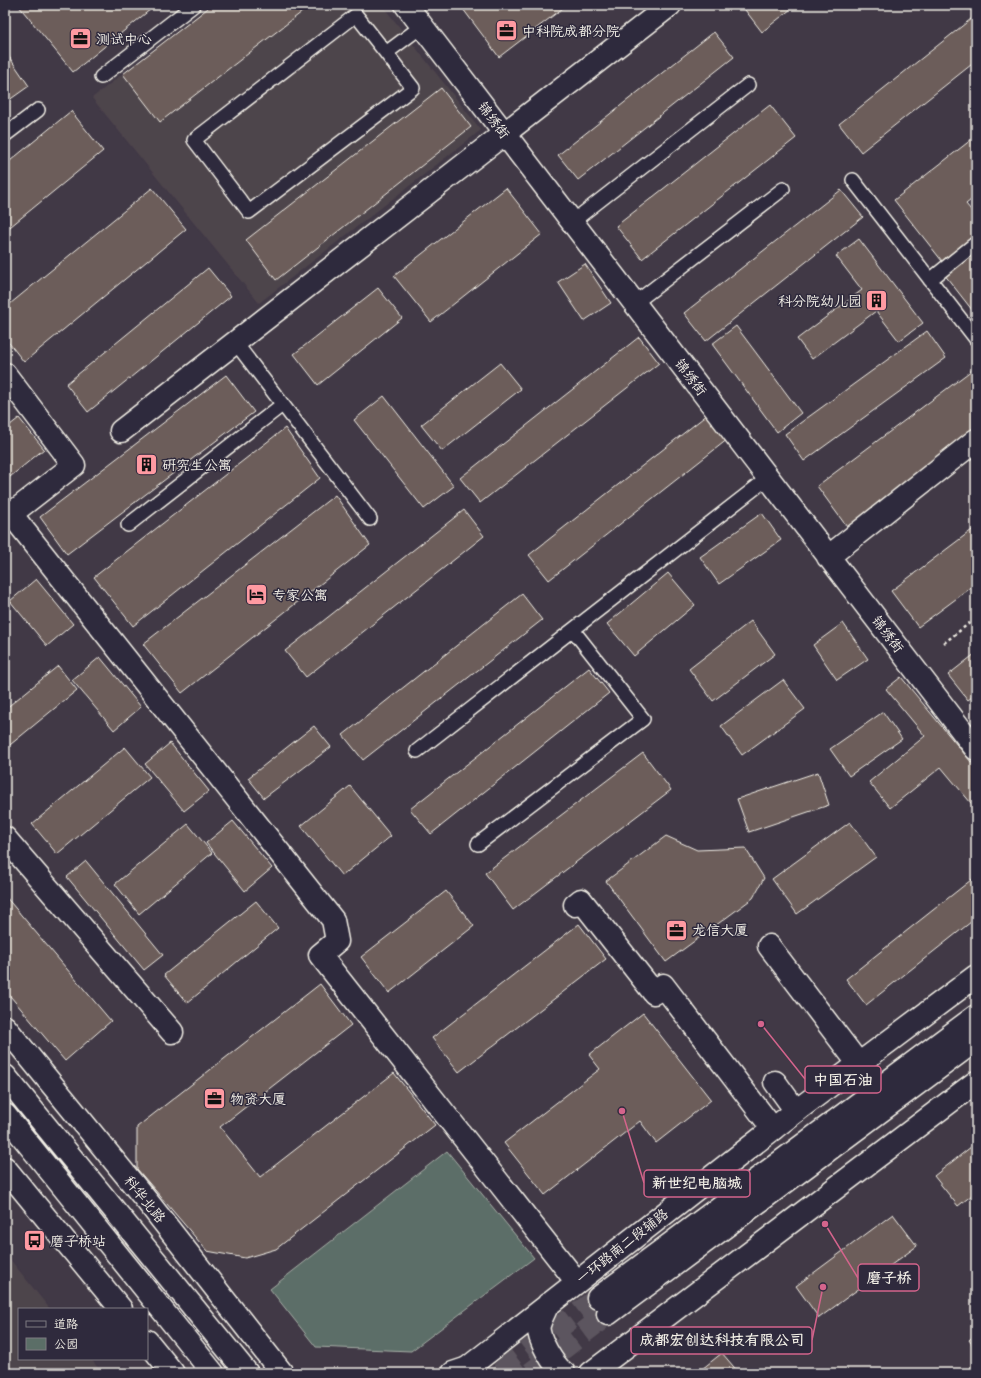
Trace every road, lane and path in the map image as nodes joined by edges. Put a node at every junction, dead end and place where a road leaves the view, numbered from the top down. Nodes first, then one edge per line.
1 (194, 5) edge
2 (406, 5) edge
3 (670, 5) edge
4 (422, 26) junction
5 (386, 53) junction
6 (101, 77) dead end
7 (748, 85) dead end
8 (38, 110) dead end
9 (504, 133) junction
10 (5, 135) edge
11 (854, 180) dead end
12 (783, 189) dead end
13 (572, 222) junction
14 (976, 243) edge
15 (930, 280) junction
16 (634, 303) junction
17 (976, 339) edge
18 (235, 342) junction
19 (5, 374) edge
20 (282, 405) junction
21 (121, 431) dead end
22 (976, 440) edge
23 (768, 478) junction
24 (370, 519) dead end
25 (128, 525) dead end
26 (828, 556) junction
27 (976, 618) edge
28 (573, 630) junction
29 (944, 643) dead end
30 (976, 749) edge
31 (417, 751) dead end
32 (5, 838) edge
33 (478, 844) dead end
34 (575, 905) dead end
35 (769, 946) dead end
36 (976, 976) edge
37 (976, 1016) edge
38 (5, 1026) edge
39 (172, 1032) dead end
40 (976, 1040) edge
41 (858, 1063) junction
42 (5, 1076) edge
43 (775, 1082) dead end
44 (976, 1082) edge
45 (796, 1111) junction
46 (5, 1115) edge
47 (773, 1129) junction
48 (5, 1168) edge
49 (577, 1282) junction
50 (548, 1304) junction
51 (119, 1308) edge
52 (148, 1342) edge
53 (460, 1372) edge
54 (173, 1373) edge
55 (213, 1373) edge
56 (247, 1373) edge
57 (282, 1373) edge
58 (564, 1373) edge
59 (591, 1373) edge

1 - 6 lane
2 - 4 street, 锦绣街
3 - 9 street
4 - 5 lane
4 - 9 street, 锦绣街
5 - 5 lane
7 - 13 lane
8 - 10 lane
9 - 13 street, 锦绣街
9 - 18 street
11 - 15 lane
12 - 16 lane
13 - 16 street, 锦绣街
14 - 15 lane
15 - 17 lane
16 - 23 street, 锦绣街
18 - 20 lane
18 - 21 street
19 - 49 street
20 - 24 lane
20 - 25 lane
22 - 26 street
23 - 26 street, 锦绣街
23 - 28 lane
26 - 30 street, 锦绣街
27 - 29 path
28 - 31 lane
28 - 33 lane
32 - 39 street
34 - 47 street
35 - 41 street
36 - 41 street, 一环路南二段辅路
37 - 40 street
38 - 57 street, 科华北路
41 - 45 street, 一环路南二段辅路
42 - 56 street
43 - 45 street
44 - 59 street
45 - 47 street, 一环路南二段辅路
46 - 55 street
47 - 49 street, 一环路南二段辅路
48 - 51 street
49 - 50 street, 一环路南二段辅路
50 - 53 street, 一环路南二段辅路
50 - 58 street
52 - 54 street

